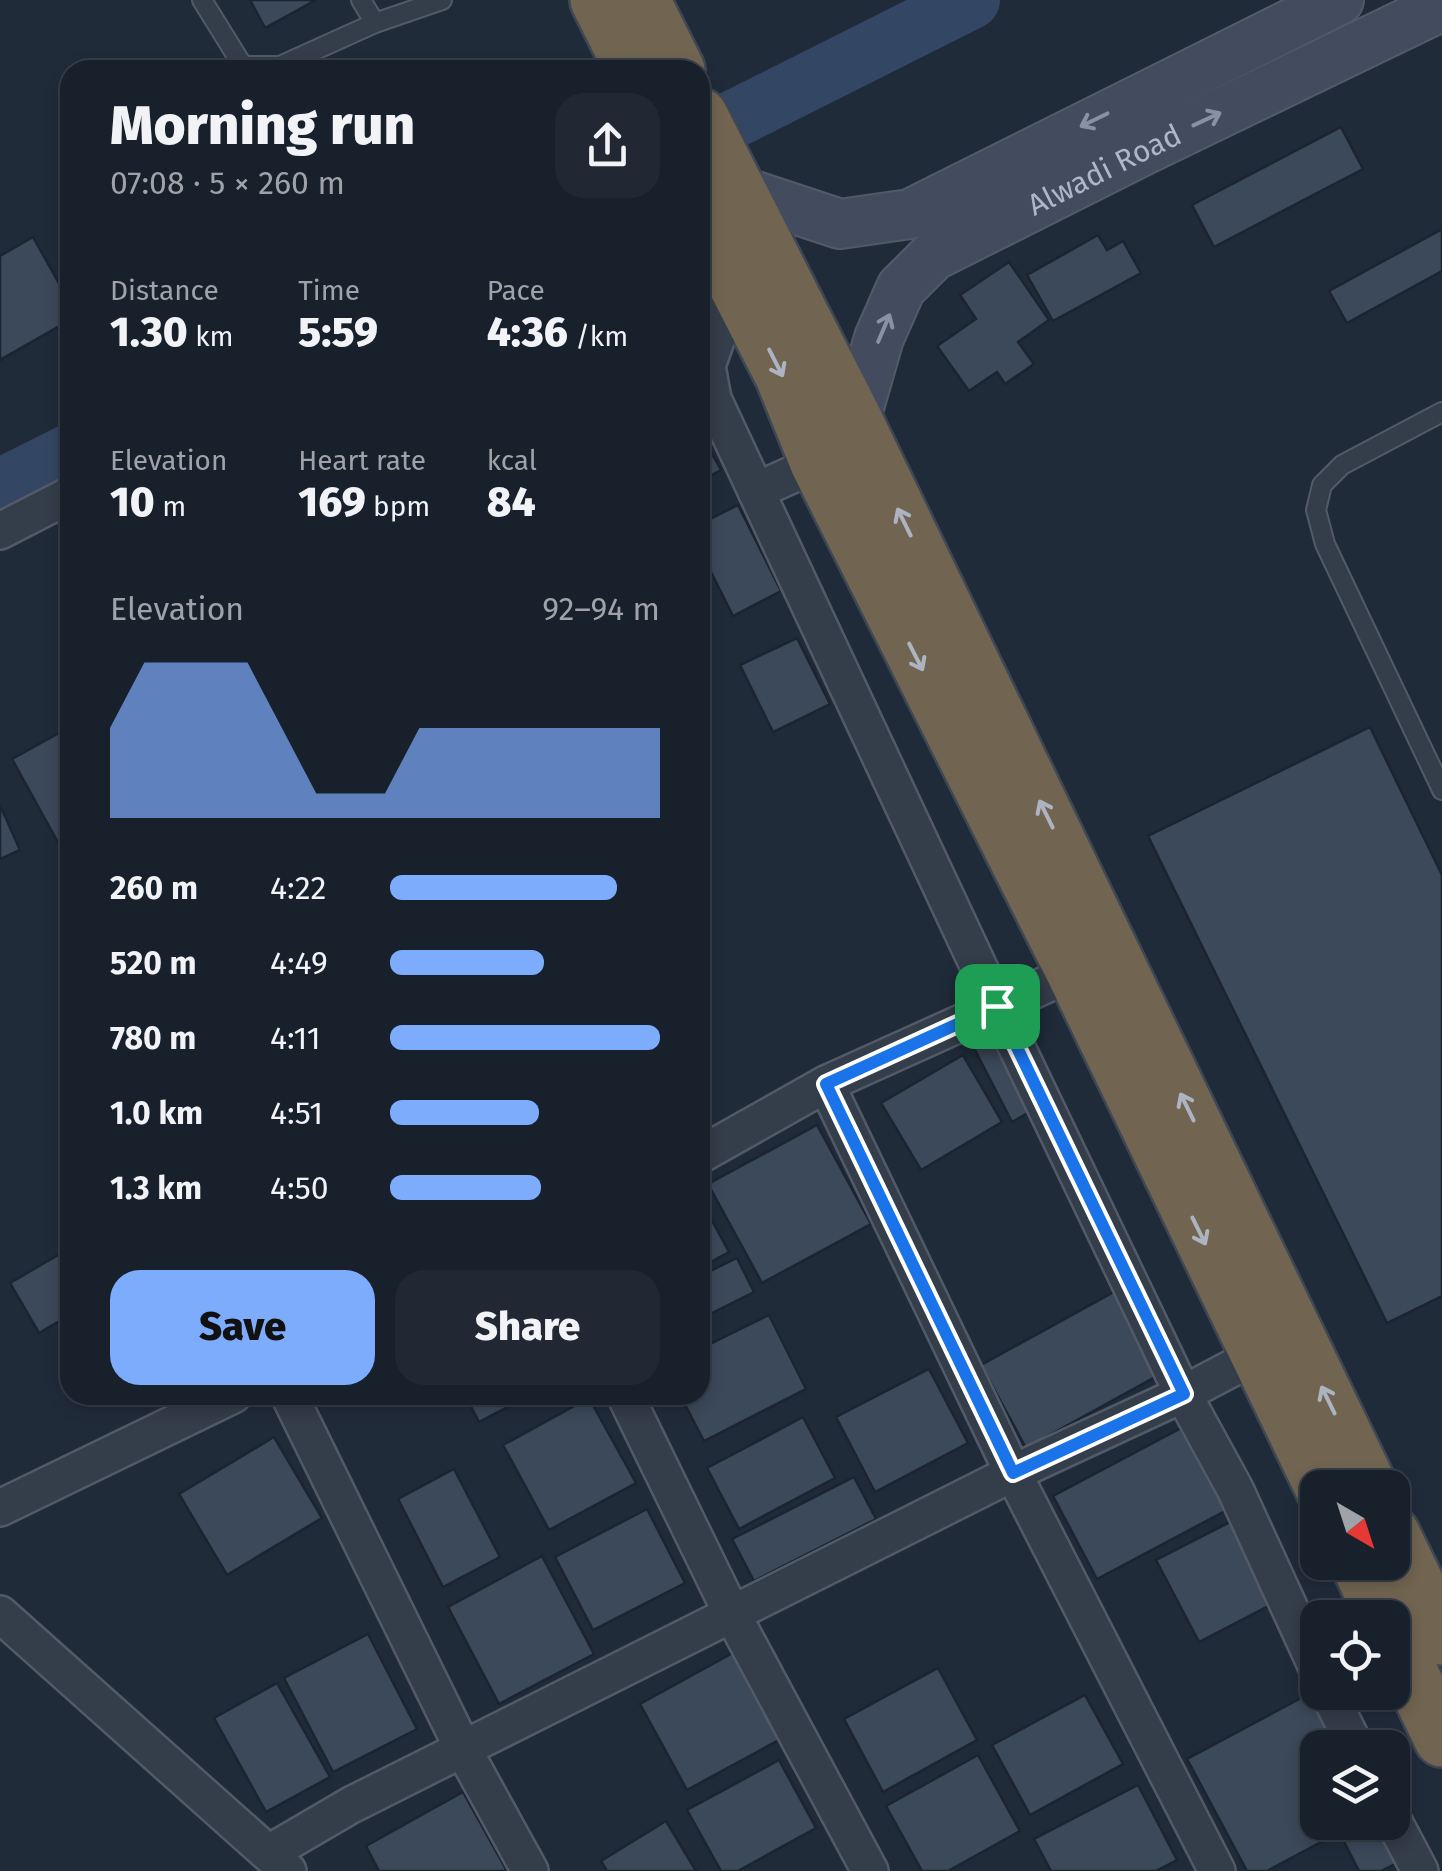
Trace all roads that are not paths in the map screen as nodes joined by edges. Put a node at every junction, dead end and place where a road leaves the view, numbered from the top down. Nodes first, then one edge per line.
1 (202, 0) edge
2 (361, 0) edge
3 (442, 0) edge
4 (576, 0) edge
5 (1339, 0) edge
6 (1442, 6) edge
7 (634, 22) edge
8 (374, 23) junction
9 (240, 60) edge
10 (293, 60) edge
11 (668, 60) edge
12 (910, 214) junction
13 (712, 218) edge
14 (933, 256) junction
15 (736, 284) junction
16 (710, 358) edge
17 (710, 382) edge
18 (1442, 412) edge
19 (855, 420) junction
20 (818, 464) junction
21 (756, 490) junction
22 (60, 500) edge
23 (0, 531) edge
24 (1442, 790) edge
25 (1074, 972) junction
26 (997, 1006) junction
27 (826, 1084) junction
28 (710, 1149) edge
29 (1259, 1354) junction
30 (1184, 1394) junction
31 (212, 1405) edge
32 (295, 1405) edge
33 (630, 1405) edge
34 (1314, 1470) edge
35 (1361, 1470) edge
36 (1013, 1473) junction
37 (0, 1508) edge
38 (1410, 1571) edge
39 (0, 1614) edge
40 (732, 1614) junction
41 (1300, 1631) edge
42 (1442, 1637) edge
43 (1410, 1672) edge
44 (1442, 1739) edge
45 (464, 1751) junction
46 (1405, 1840) edge
47 (278, 1862) edge
48 (1442, 1862) edge
49 (530, 1871) edge
50 (870, 1871) edge
51 (1217, 1871) edge
52 (1423, 1871) edge

1 - 9 lane
2 - 8 lane
3 - 8 lane
4 - 7 street
5 -> 12 main road, Alwadi Road
14 -> 6 main road, Alwadi Road
7 - 11 highway
8 - 10 lane
12 - 13 main road, Alwadi Road
12 - 14 main road
13 - 15 highway
13 - 19 highway
19 -> 14 main road, Alwadi Road
15 - 16 street
15 -> 20 highway
17 - 21 street
18 - 24 lane
35 -> 19 highway
20 - 21 street
20 -> 25 highway
21 - 26 street
22 - 23 street
25 - 26 street
25 -> 29 highway
26 - 27 street
26 - 30 street
27 - 28 street
27 - 36 street
29 - 30 street
29 - 34 highway
30 - 36 street
30 - 41 street
31 - 37 street
32 - 45 street
33 - 40 street
36 - 40 street
36 - 51 street
38 - 42 highway
39 - 47 street
40 - 45 street
40 - 50 street
43 - 44 highway
45 - 47 street
45 - 49 street
46 - 52 street
48 - 52 street

